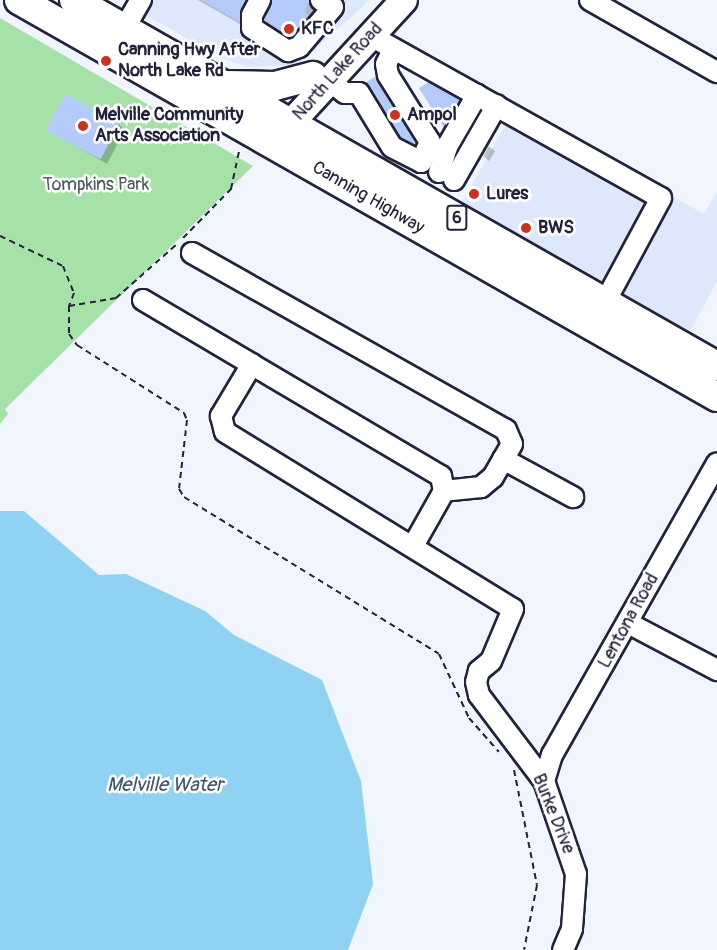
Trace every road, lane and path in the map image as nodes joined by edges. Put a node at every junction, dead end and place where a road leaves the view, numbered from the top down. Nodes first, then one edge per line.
1 (19, 0) edge
2 (74, 0) edge
3 (141, 0) edge
4 (260, 0) edge
5 (321, 0) edge
6 (390, 0) edge
7 (404, 0) edge
8 (590, 0) edge
9 (124, 29) junction
10 (371, 36) junction
11 (393, 50) junction
12 (717, 72) edge
13 (322, 78) junction
14 (223, 85) junction
15 (477, 94) junction
16 (497, 105) junction
17 (284, 119) junction
18 (256, 142) junction
19 (392, 147) junction
20 (421, 162) junction
21 (376, 172) junction
22 (446, 176) junction
23 (439, 208) junction
24 (0, 236) edge
25 (192, 254) dead end
26 (143, 300) dead end
27 (605, 302) junction
28 (69, 306) junction
29 (252, 364) junction
30 (714, 366) edge
31 (717, 397) edge
32 (717, 453) edge
33 (503, 459) junction
34 (717, 463) edge
35 (444, 491) junction
36 (573, 497) dead end
37 (413, 546) junction
38 (628, 623) junction
39 (717, 670) edge
40 (506, 760) dead end
41 (514, 768) dead end
42 (544, 781) junction
43 (524, 950) edge
44 (563, 950) edge

1 - 18 highway, Canning Highway / 6
2 - 9 highway, Canning Highway / 6
3 - 9 street
4 - 5 street
6 - 13 main road, North Lake Road
7 - 10 main road, North Lake Road
8 - 12 street
9 - 14 highway, Canning Highway / 6
10 - 11 street
10 - 13 main road, North Lake Road
11 - 15 street
11 - 20 street
13 - 14 highway
13 - 17 main road, North Lake Road
13 - 19 street
14 - 17 highway, Canning Highway / 6
15 - 16 street
15 - 22 street
16 - 22 street
16 - 27 street
17 - 18 main road, North Lake Road
17 - 21 highway, Canning Highway / 6
18 - 28 path
18 - 31 highway, Canning Highway / 6
19 - 20 street
19 - 21 street
20 - 22 street
21 - 23 highway, Canning Highway / 6
22 - 23 street
23 - 27 highway, Canning Highway / 6
24 - 28 path
25 - 33 street
26 - 29 street
27 - 30 highway, Canning Highway / 6
28 - 40 path
29 - 35 street
29 - 37 street
32 - 34 street, Lentona Road
33 - 35 street
33 - 36 street
34 - 38 street, Lentona Road
35 - 37 street
37 - 42 street, Burke Drive
38 - 39 street
38 - 42 street, Lentona Road
41 - 43 path
42 - 44 street, Burke Drive

